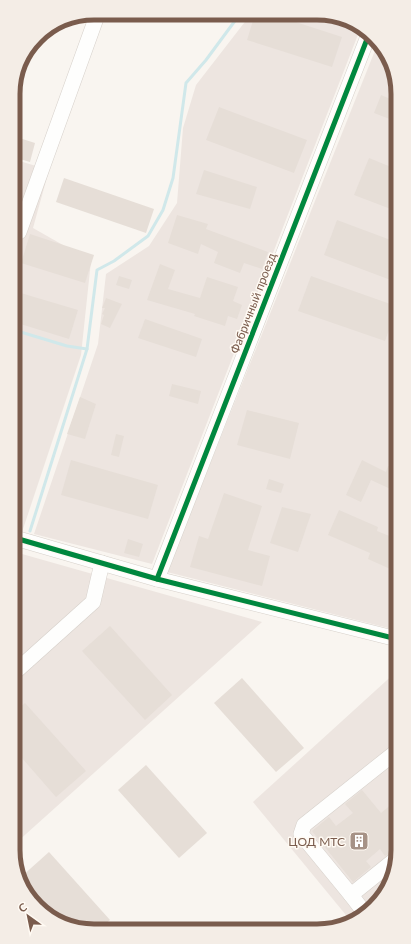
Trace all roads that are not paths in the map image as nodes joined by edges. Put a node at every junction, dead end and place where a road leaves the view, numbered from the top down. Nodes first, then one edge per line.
1 (95, 20) edge
2 (366, 39) edge
3 (20, 229) edge
4 (20, 539) edge
5 (102, 563) junction
6 (157, 579) junction
7 (391, 638) edge
8 (20, 668) edge
9 (391, 757) edge
10 (389, 865) edge
11 (351, 895) junction
12 (362, 909) edge

1 - 3 street
2 - 6 street, Фабричный проезд
4 - 5 street
5 - 6 street
5 - 8 street
6 - 7 street
9 - 11 street
10 - 11 street
11 - 12 street

